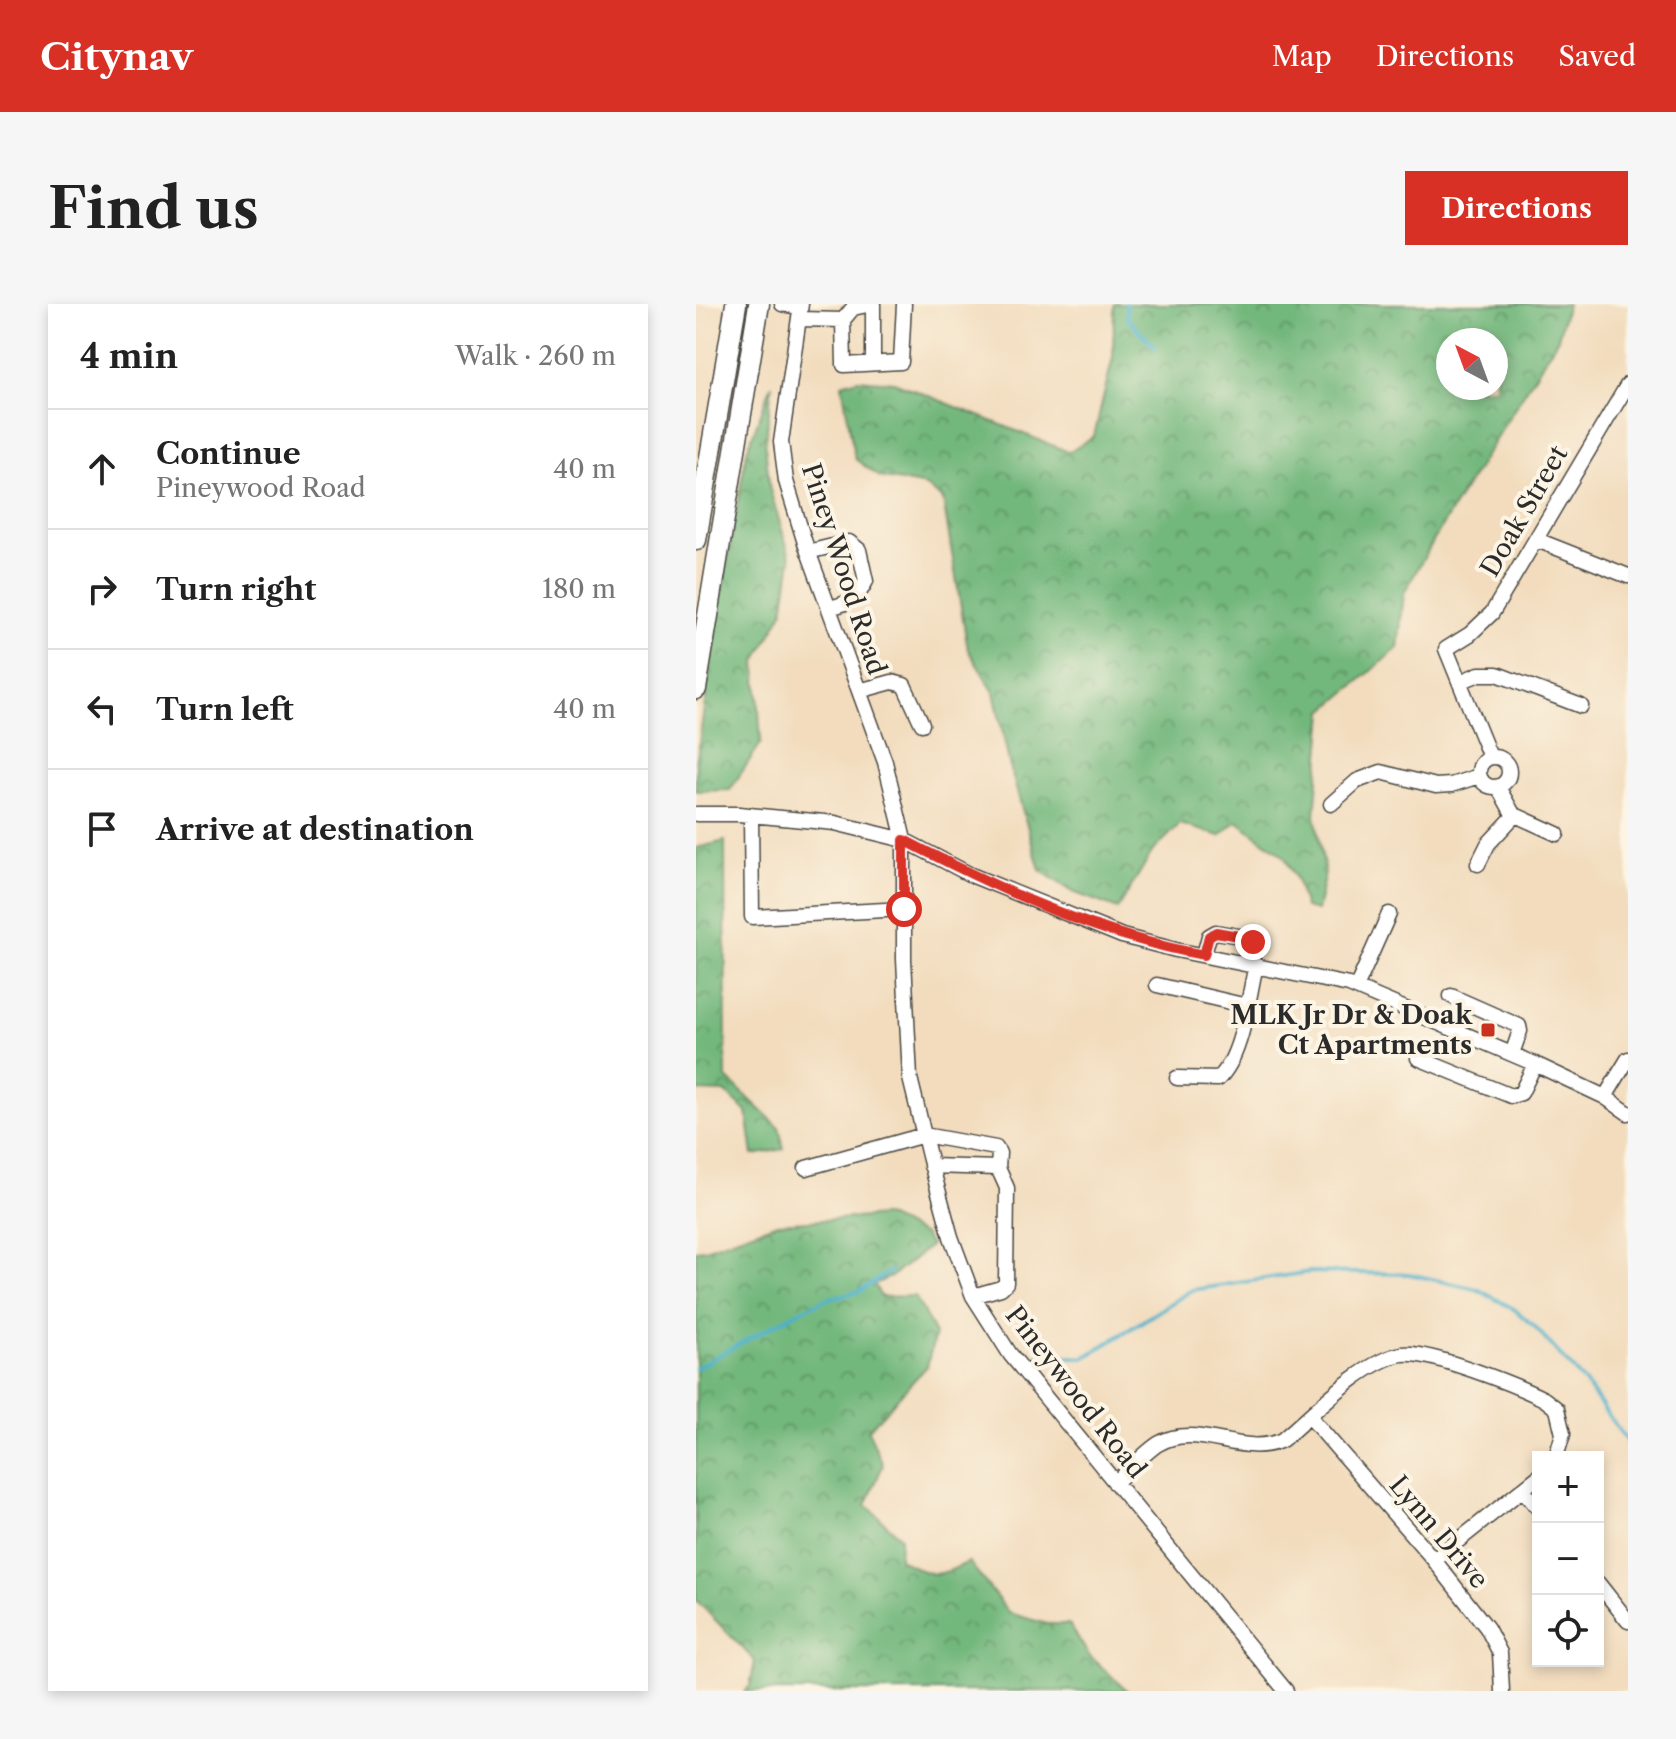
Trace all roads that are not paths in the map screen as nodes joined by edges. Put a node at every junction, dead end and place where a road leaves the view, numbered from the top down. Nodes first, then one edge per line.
1 (736, 304) edge
2 (759, 304) edge
3 (782, 304) edge
4 (872, 304) edge
5 (904, 304) edge
6 (800, 310) edge
7 (843, 320) junction
8 (873, 363) junction
9 (1628, 384) edge
10 (696, 540) edge
11 (1537, 540) junction
12 (808, 552) junction
13 (1628, 576) edge
14 (829, 608) junction
15 (1460, 682) junction
16 (696, 689) edge
17 (859, 691) junction
18 (1581, 706) dead end
19 (922, 724) dead end
20 (1490, 757) junction
21 (1479, 776) junction
22 (1498, 787) junction
23 (1331, 804) dead end
24 (696, 814) edge
25 (745, 815) junction
26 (1515, 815) junction
27 (1557, 834) dead end
28 (904, 840) junction
29 (1478, 864) dead end
30 (904, 909) junction
31 (1389, 914) dead end
32 (1204, 955) junction
33 (1252, 964) junction
34 (1157, 985) dead end
35 (1356, 988) junction
36 (1451, 996) dead end
37 (1247, 1006) junction
38 (1512, 1054) junction
39 (1418, 1058) dead end
40 (1628, 1059) edge
41 (1535, 1064) junction
42 (1177, 1078) dead end
43 (1605, 1097) junction
44 (1628, 1113) edge
45 (924, 1135) junction
46 (931, 1166) junction
47 (806, 1168) dead end
48 (998, 1168) junction
49 (973, 1296) junction
50 (1310, 1417) junction
51 (1558, 1451) edge
52 (1532, 1482) edge
53 (1115, 1483) junction
54 (1523, 1490) junction
55 (1532, 1501) edge
56 (1434, 1560) junction
57 (1604, 1591) edge
58 (1628, 1621) edge
59 (1286, 1691) edge
60 (1502, 1691) edge

1 - 10 highway
2 - 16 highway
3 - 6 street
4 - 7 street
4 - 8 street
5 - 8 street
6 - 7 street
6 - 12 street, Piney Wood Road
7 - 8 street
9 - 11 street, Doak Street
11 - 13 street
11 - 15 street, Doak Street
12 - 14 street, Piney Wood Road
12 - 14 street
14 - 17 street, Piney Wood Road
15 - 18 street
15 - 20 street
17 - 19 street
17 - 28 street, Piney Wood Road
20 - 21 street
20 - 22 street
21 - 22 street
21 - 23 street
22 - 26 street
24 - 25 street
25 - 28 street
25 - 30 street
26 - 27 street
26 - 29 street
28 - 30 street, Pineywood Road
28 - 32 street
30 - 45 street, Pineywood Road
31 - 35 street
32 - 33 street
32 - 33 street
33 - 35 street
33 - 37 street
34 - 37 street
35 - 38 street
36 - 38 street
37 - 42 street
38 - 41 street
39 - 41 street
40 - 43 street
41 - 43 street
43 - 44 street
45 - 46 street, Pineywood Road
45 - 47 street
45 - 48 street
46 - 48 street
46 - 49 street, Pineywood Road
48 - 49 street
49 - 53 street, Pineywood Road
50 - 51 street
50 - 53 street
50 - 56 street, Lynn Drive
52 - 54 street
53 - 59 street, Pineywood Road
54 - 55 street
54 - 56 street
56 - 60 street, Lynn Drive
57 - 58 street

